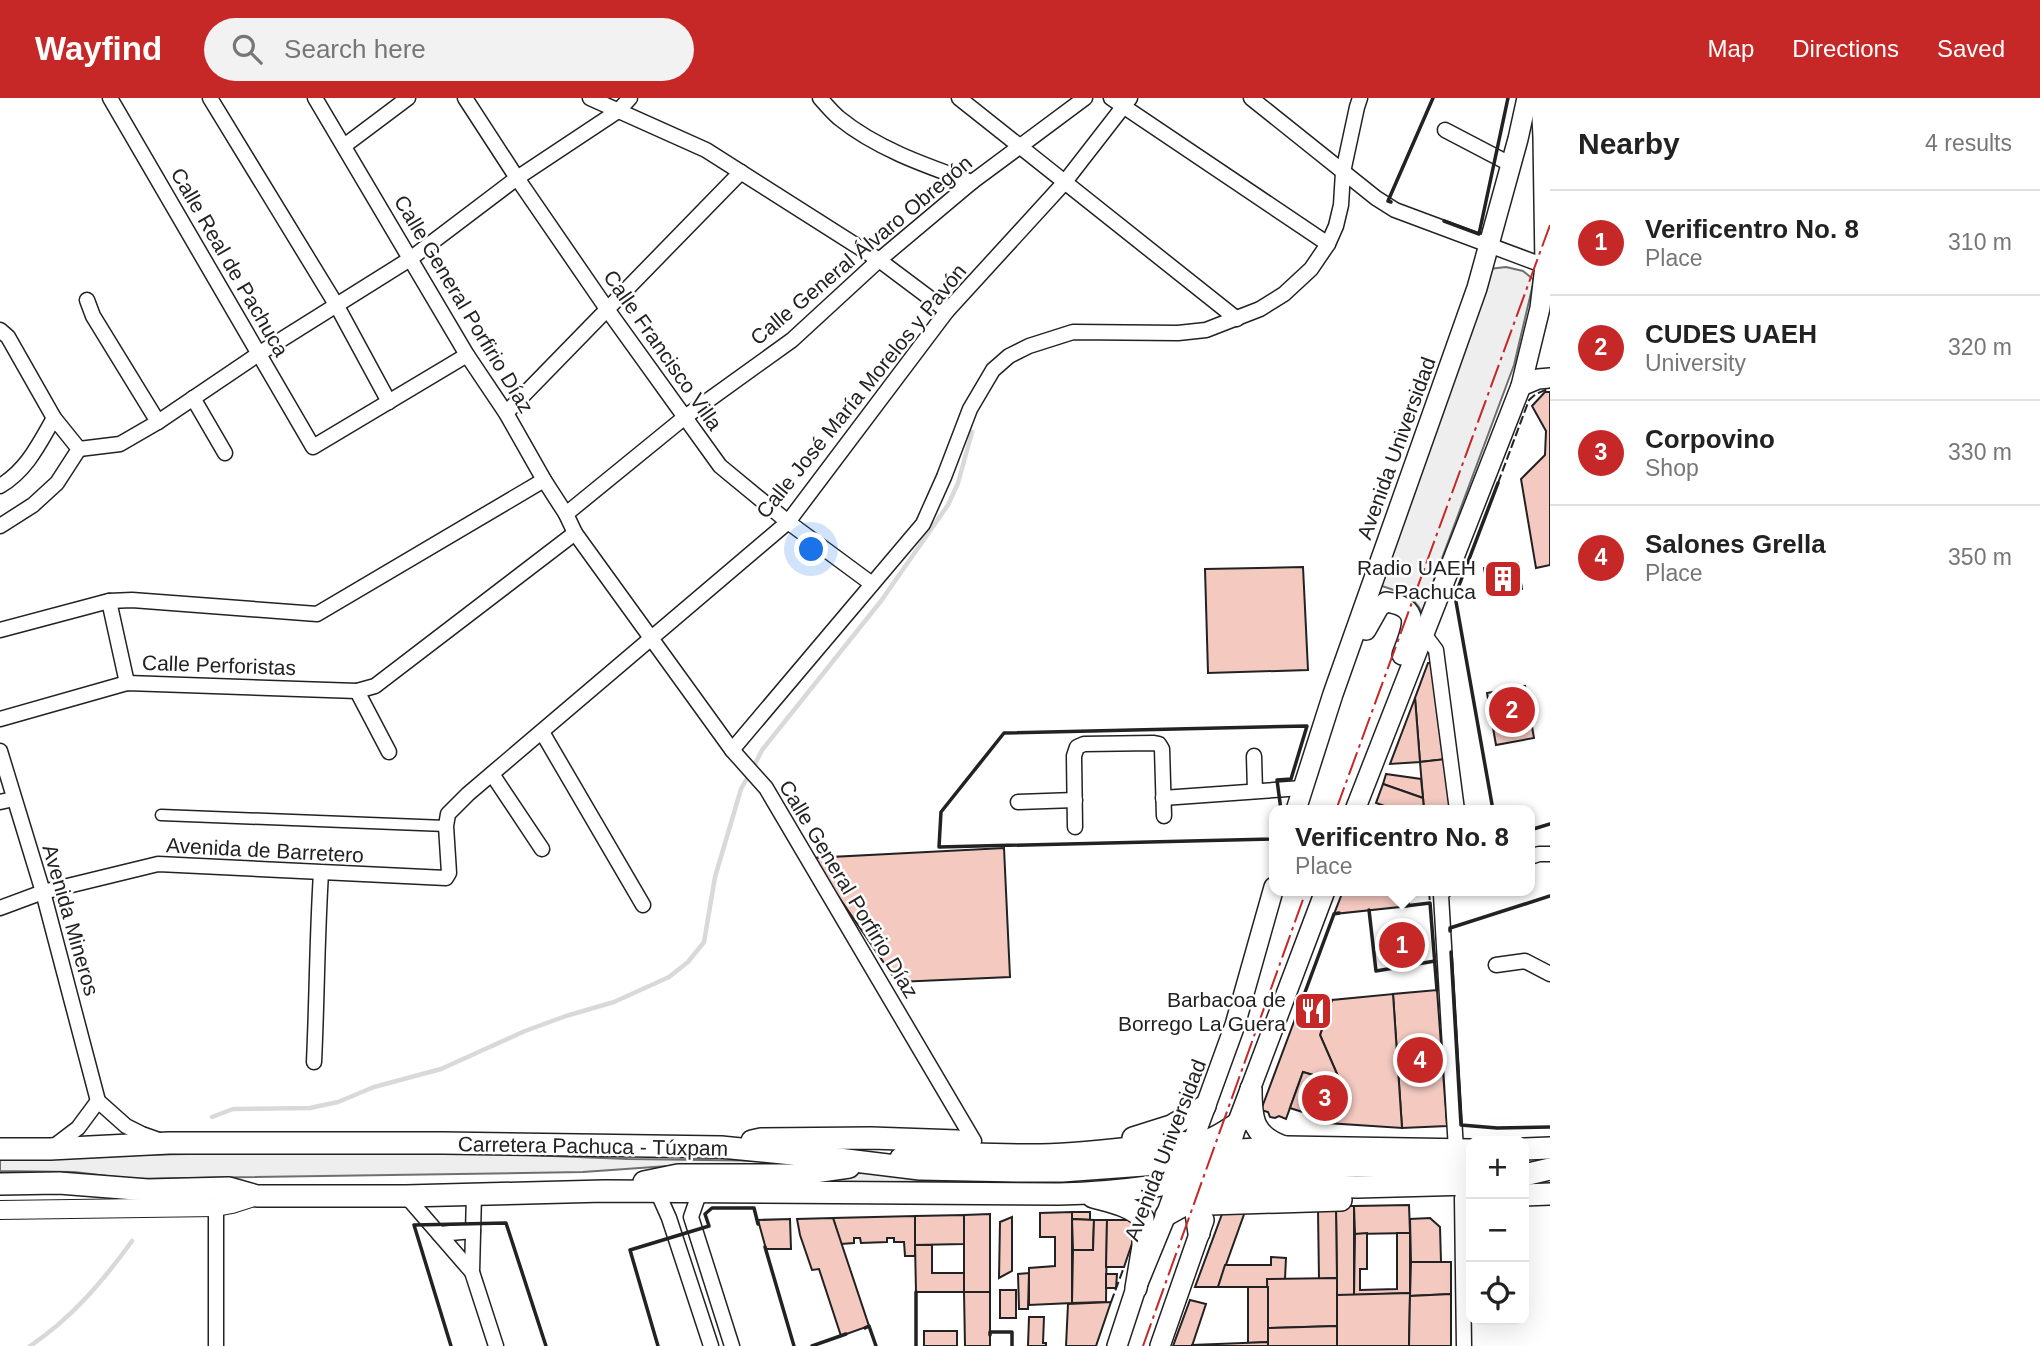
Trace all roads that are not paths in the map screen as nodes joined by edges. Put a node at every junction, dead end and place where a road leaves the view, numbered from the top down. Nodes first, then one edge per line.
1 (110, 98) edge
2 (210, 98) edge
3 (315, 98) edge
4 (408, 98) edge
5 (465, 98) edge
6 (590, 98) edge
7 (631, 98) edge
8 (820, 98) edge
9 (959, 98) edge
10 (1085, 98) edge
11 (1251, 98) edge
12 (1360, 98) edge
13 (1537, 100) edge
14 (1121, 101) edge
15 (618, 111) junction
16 (1445, 130) dead end
17 (344, 146) junction
18 (1019, 147) junction
19 (1510, 164) junction
20 (741, 172) junction
21 (1343, 172) junction
22 (517, 178) junction
23 (972, 182) junction
24 (1065, 183) junction
25 (1328, 244) junction
26 (1488, 246) junction
27 (410, 259) junction
28 (879, 260) junction
29 (1545, 266) junction
30 (87, 300) dead end
31 (337, 306) junction
32 (607, 309) junction
33 (947, 311) junction
34 (1237, 319) junction
35 (0, 330) edge
36 (260, 353) junction
37 (467, 355) junction
38 (1550, 378) edge
39 (1521, 386) junction
40 (193, 398) junction
41 (389, 402) junction
42 (506, 413) junction
43 (685, 416) junction
44 (54, 418) junction
45 (158, 422) junction
46 (79, 449) junction
47 (225, 453) dead end
48 (544, 480) junction
49 (0, 486) edge
50 (566, 514) junction
51 (788, 522) junction
52 (0, 526) edge
53 (575, 533) junction
54 (872, 583) junction
55 (109, 601) junction
56 (0, 630) edge
57 (1424, 634) junction
58 (653, 638) junction
59 (127, 683) junction
60 (357, 691) junction
61 (1333, 694) junction
62 (0, 719) edge
63 (542, 732) junction
64 (0, 751) edge
65 (389, 752) dead end
66 (735, 754) junction
67 (1254, 756) dead end
68 (1370, 772) junction
69 (492, 774) junction
70 (1302, 788) junction
71 (1255, 792) junction
72 (1163, 798) junction
73 (1075, 800) junction
74 (7, 801) edge
75 (1018, 802) dead end
76 (1297, 805) edge
77 (1357, 805) edge
78 (1456, 805) edge
79 (160, 815) dead end
80 (1164, 816) dead end
81 (447, 820) junction
82 (1075, 827) dead end
83 (542, 849) dead end
84 (321, 873) junction
85 (43, 892) junction
86 (1271, 896) edge
87 (1323, 896) edge
88 (1441, 896) edge
89 (643, 905) dead end
90 (0, 908) edge
91 (1496, 965) dead end
92 (1550, 974) edge
93 (314, 1062) dead end
94 (1251, 1090) junction
95 (98, 1101) junction
96 (1205, 1106) junction
97 (1239, 1119) junction
98 (974, 1141) junction
99 (170, 1143) junction
100 (720, 1147) junction
101 (1286, 1147) junction
102 (1550, 1148) edge
103 (0, 1149) edge
104 (50, 1149) junction
105 (1529, 1149) edge
106 (1463, 1150) edge
107 (876, 1163) junction
108 (1466, 1166) edge
109 (1202, 1172) junction
110 (0, 1184) edge
111 (604, 1191) junction
112 (657, 1191) junction
113 (700, 1191) junction
114 (1080, 1193) junction
115 (1466, 1193) edge
116 (474, 1194) junction
117 (1550, 1194) edge
118 (1529, 1195) edge
119 (257, 1196) junction
120 (406, 1196) junction
121 (1468, 1199) edge
122 (216, 1207) junction
123 (0, 1210) edge
124 (1165, 1217) junction
125 (473, 1231) junction
126 (1199, 1233) junction
127 (439, 1234) junction
128 (472, 1272) junction
129 (1136, 1288) junction
130 (216, 1346) edge
131 (496, 1346) edge
132 (711, 1346) edge
133 (732, 1346) edge
134 (1117, 1346) edge
135 (1160, 1346) edge
136 (1464, 1346) edge

1 - 36 street, Calle Real de Pachuca
2 - 31 street
3 - 17 street, Calle General Porfirio Díaz
4 - 17 street
5 - 22 street, Calle Francisco Villa
6 - 15 street
7 - 15 street
8 - 23 street
9 - 18 street
10 - 18 street, Calle General Álvaro Obregón
11 - 21 street
12 - 21 street
13 - 19 main road, Avenida Universidad
13 - 29 main road, Avenida Universidad
14 - 24 street, Calle José María Morelos y Pavón
14 - 25 street
15 - 20 street
15 - 22 street
16 - 19 street
17 - 27 street, Calle General Porfirio Díaz
18 - 23 street, Calle General Álvaro Obregón
18 - 24 street
19 - 26 main road, Avenida Universidad
20 - 28 street
20 - 32 street
21 - 25 street
21 - 26 street
22 - 27 street
22 - 32 street, Calle Francisco Villa
23 - 28 street, Calle General Álvaro Obregón
24 - 33 street, Calle José María Morelos y Pavón
24 - 34 street
25 - 34 street
26 - 29 street
26 - 61 main road, Avenida Universidad
27 - 31 street
27 - 37 street, Calle General Porfirio Díaz
28 - 33 street
28 - 43 street, Calle General Álvaro Obregón
29 - 39 main road, Avenida Universidad
30 - 45 street
31 - 36 street
31 - 41 street
32 - 42 street
32 - 43 street, Calle Francisco Villa
33 - 51 street, Calle José María Morelos y Pavón
34 - 54 street
35 - 44 street
36 - 40 street
36 - 41 street, Calle Real de Pachuca
37 - 41 street
37 - 42 street, Calle General Porfirio Díaz
38 - 39 main road
39 - 57 main road, Avenida Universidad
40 - 45 street
40 - 47 street
42 - 48 street, Calle General Porfirio Díaz
43 - 50 street, Calle General Álvaro Obregón
43 - 51 street, Calle Francisco Villa
44 - 46 street
44 - 49 street
45 - 46 street
46 - 52 street
48 - 50 street, Calle General Porfirio Díaz
48 - 55 street
50 - 53 street, Calle General Porfirio Díaz
51 - 54 street, Calle Francisco Villa
51 - 58 street, Calle José María Morelos y Pavón
53 - 58 street, Calle General Porfirio Díaz
53 - 60 street
54 - 66 street
55 - 56 street
55 - 59 street
57 - 68 main road, Avenida Universidad
57 - 78 street
58 - 63 street, Calle José María Morelos y Pavón
58 - 66 street, Calle General Porfirio Díaz
59 - 60 street, Calle Perforistas
59 - 62 street, Calle Perforistas
60 - 65 street
61 - 68 main road
61 - 70 main road, Avenida Universidad
63 - 69 street, Calle José María Morelos y Pavón
63 - 89 street
64 - 74 street, Avenida Mineros
66 - 98 street, Calle General Porfirio Díaz
67 - 71 street
68 - 77 main road, Avenida Universidad
69 - 81 street, Calle José María Morelos y Pavón
69 - 83 street
70 - 71 street
70 - 76 main road, Avenida Universidad
71 - 72 street
72 - 73 street
72 - 80 street
73 - 75 street
73 - 82 street
74 - 85 street, Avenida Mineros
79 - 81 street
81 - 84 street, Avenida de Barretero
84 - 85 street, Avenida de Barretero
84 - 93 street
85 - 90 street, Avenida de Barretero
85 - 95 street, Avenida Mineros
86 - 96 main road, Avenida Universidad
87 - 94 main road
88 - 106 street
91 - 92 street
94 - 97 main road
94 - 101 main road
95 - 99 street
95 - 104 street
96 - 97 main road
96 - 98 main road
96 - 109 main road
97 - 109 main road
98 - 100 main road
99 - 100 main road, Carretera Pachuca - Túxpam
99 - 104 main road, Carretera Pachuca - Túxpam
100 - 107 main road, Carretera Pachuca - Túxpam
101 - 106 main road
101 - 109 main road
102 - 105 main road
103 - 104 main road, Carretera Pachuca - Túxpam
107 - 109 main road, Carretera Pachuca - Túxpam
107 - 111 main road
108 - 109 main road
109 - 114 main road, Carretera Pachuca - Túxpam
109 - 115 main road
109 - 124 main road
109 - 126 main road
110 - 119 main road, Carretera Pachuca - Túxpam
111 - 112 main road, Carretera Pachuca - Túxpam
111 - 116 main road, Carretera Pachuca - Túxpam
112 - 113 main road, Carretera Pachuca - Túxpam
112 - 132 street
113 - 114 main road, Carretera Pachuca - Túxpam
113 - 133 street
114 - 129 main road
116 - 120 main road, Carretera Pachuca - Túxpam
116 - 125 street
117 - 118 main road
119 - 120 main road, Carretera Pachuca - Túxpam
119 - 122 street, Carretera Pachuca - Túxpam
120 - 127 street
121 - 136 street
122 - 123 street, Carretera Pachuca - Túxpam
122 - 130 street
124 - 126 main road
124 - 129 main road, Avenida Universidad
125 - 127 street
125 - 128 street
126 - 135 main road
127 - 128 street
128 - 131 street
129 - 134 main road, Avenida Universidad

